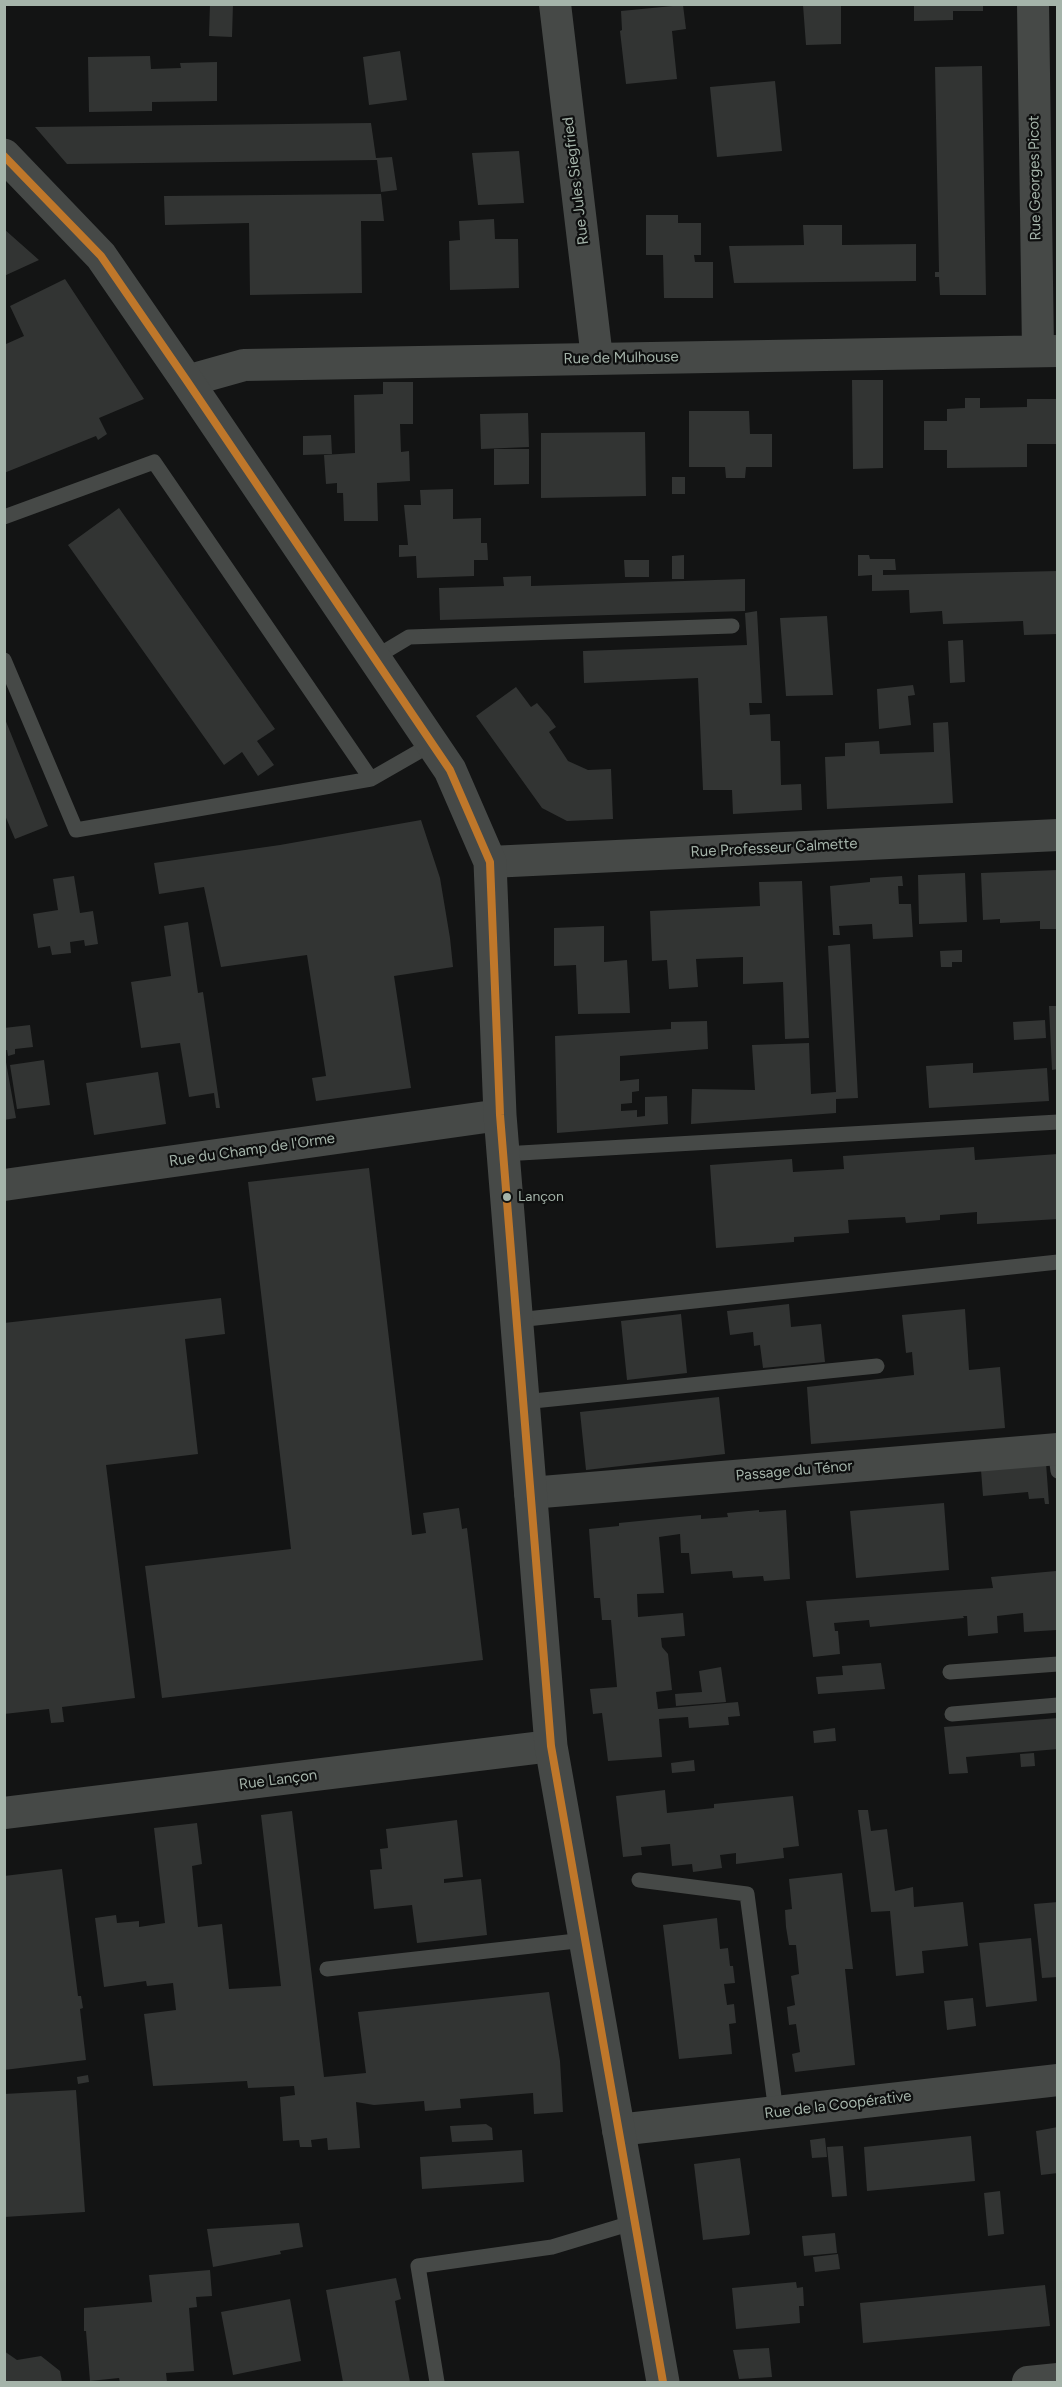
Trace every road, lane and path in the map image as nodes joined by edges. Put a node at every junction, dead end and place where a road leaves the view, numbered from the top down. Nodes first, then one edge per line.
1 (555, 4) edge
2 (1033, 4) edge
3 (4, 155) edge
4 (1048, 351) edge
5 (597, 358) junction
6 (187, 381) junction
7 (4, 518) edge
8 (732, 626) dead end
9 (374, 658) junction
10 (4, 660) edge
11 (432, 744) junction
12 (372, 779) junction
13 (1058, 835) edge
14 (490, 862) junction
15 (500, 1115) junction
16 (1058, 1122) edge
17 (504, 1154) junction
18 (4, 1185) edge
19 (1058, 1262) edge
20 (517, 1320) junction
21 (877, 1366) dead end
22 (523, 1402) junction
23 (1057, 1456) edge
24 (530, 1493) junction
25 (1058, 1664) edge
26 (950, 1672) dead end
27 (1058, 1706) edge
28 (952, 1714) dead end
29 (551, 1746) junction
30 (4, 1813) edge
31 (639, 1880) dead end
32 (585, 1940) junction
33 (327, 1969) dead end
34 (1058, 2080) edge
35 (776, 2112) junction
36 (618, 2130) junction
37 (635, 2222) junction
38 (1058, 2379) edge
39 (437, 2382) edge
40 (663, 2382) edge
41 (1028, 2382) edge

1 - 5 street, Rue Jules Siegfried
2 - 4 street, Rue Georges Picot
3 - 6 street
4 - 5 street, Rue de Mulhouse
5 - 6 street, Rue de Mulhouse
6 - 9 street
7 - 12 lane
8 - 9 lane
9 - 11 street
10 - 12 lane
11 - 12 lane
11 - 14 street
13 - 14 street, Rue Professeur Calmette
14 - 15 street
15 - 17 street
15 - 18 street, Rue du Champ de l'Orme
16 - 17 lane
17 - 20 street
19 - 20 lane
20 - 22 street
21 - 22 lane
22 - 24 street
23 - 24 street, Passage du Ténor
24 - 29 street
25 - 26 lane
27 - 28 lane
29 - 30 street, Rue Lançon
29 - 32 street
31 - 35 lane
32 - 33 lane
32 - 36 street
34 - 35 street, Rue de la Coopérative
35 - 36 street, Rue de la Coopérative
36 - 37 street
37 - 39 lane
37 - 40 street
38 - 41 street

